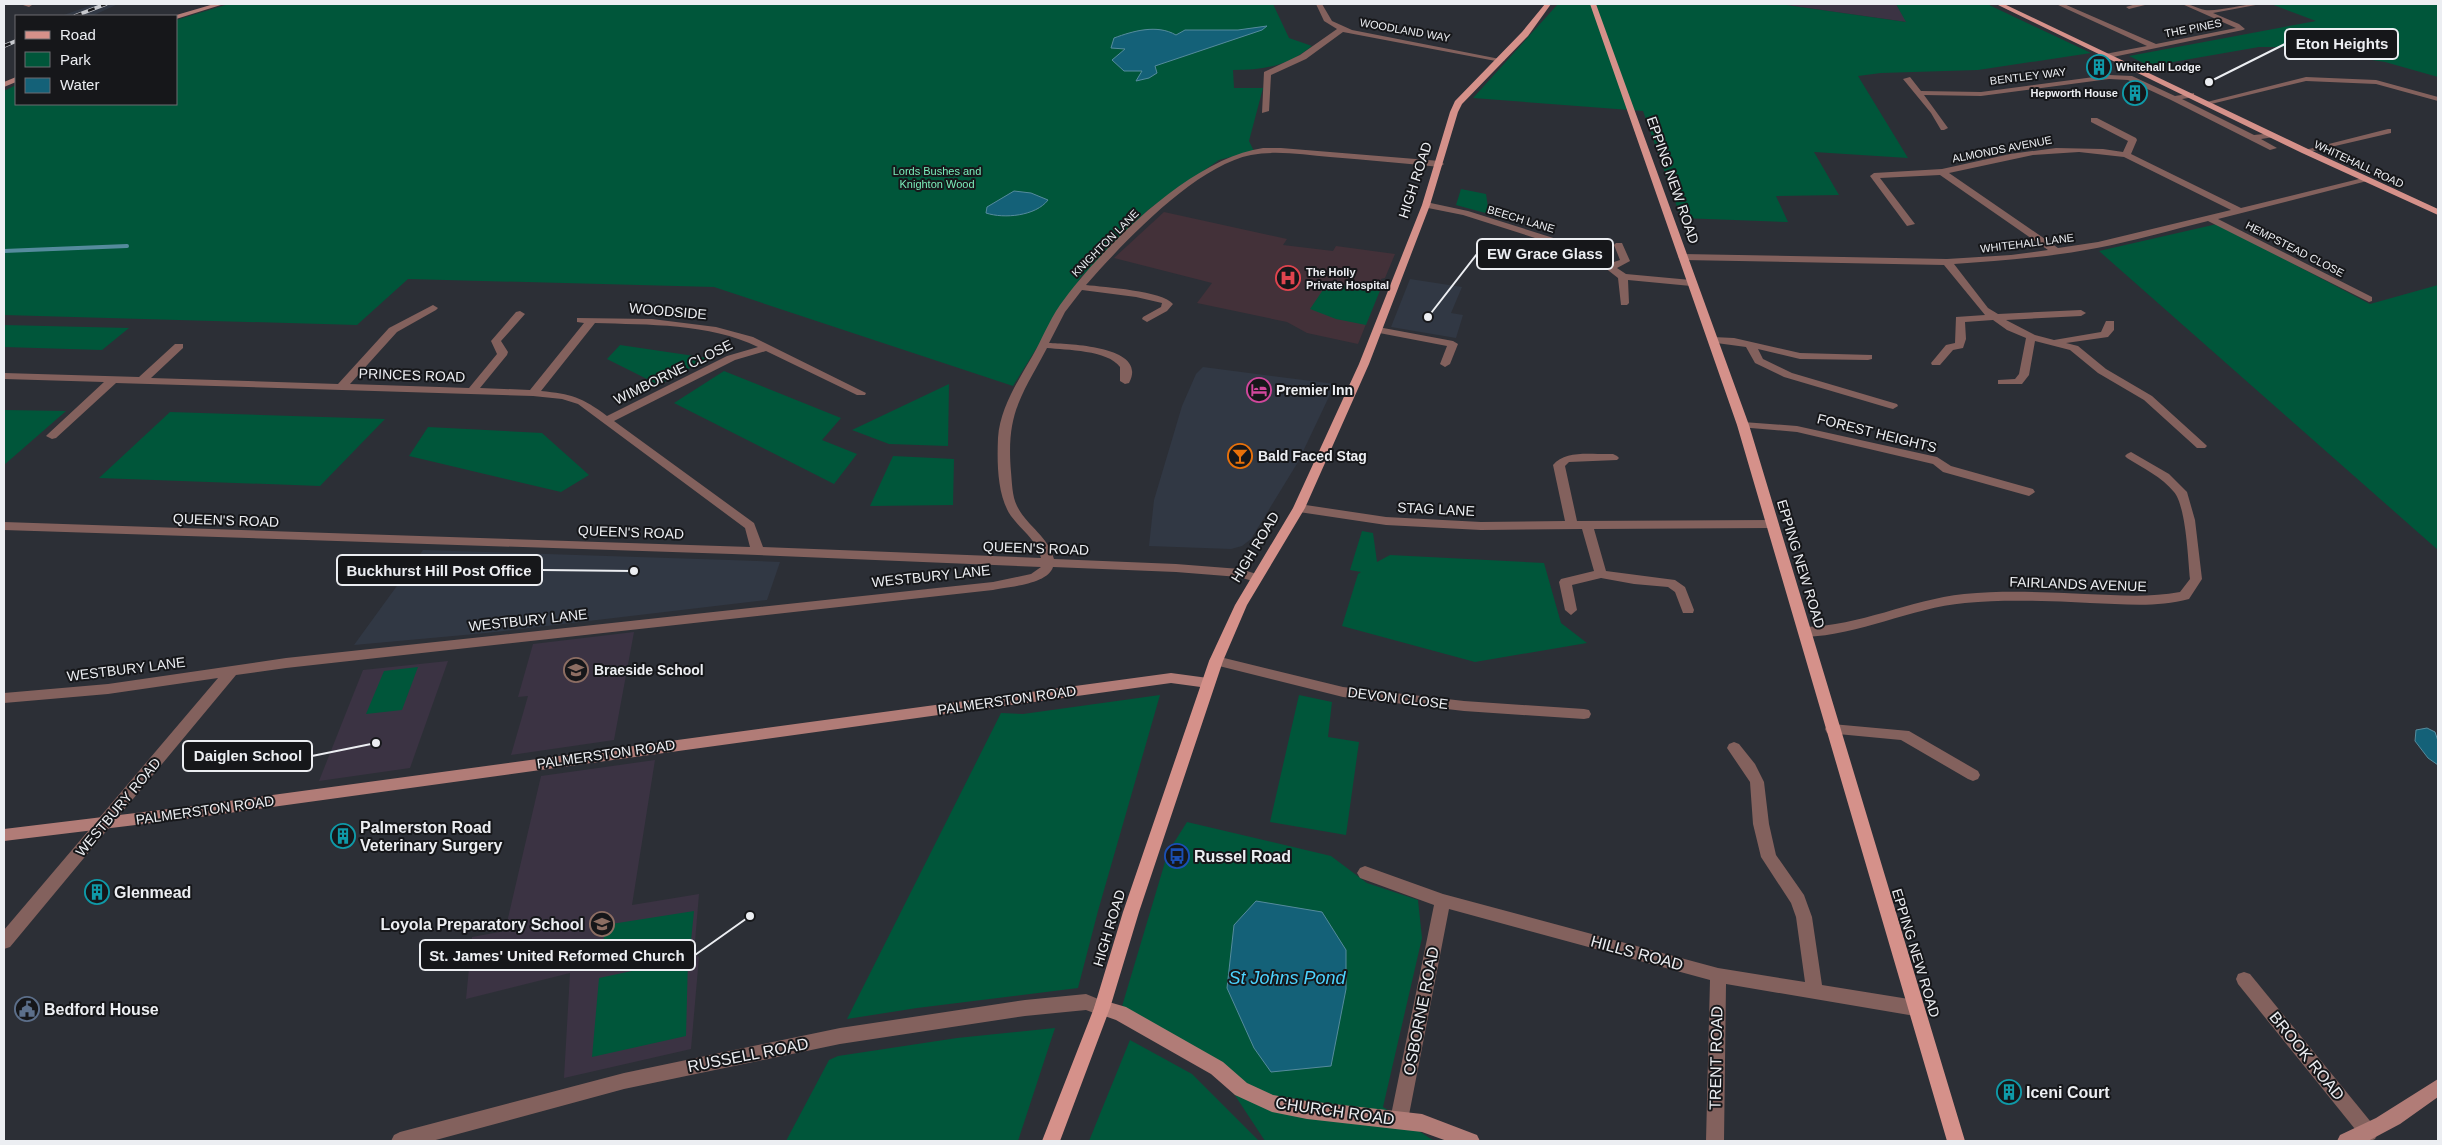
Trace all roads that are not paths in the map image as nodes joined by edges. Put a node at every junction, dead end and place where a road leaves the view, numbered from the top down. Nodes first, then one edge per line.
1 (221, 4) edge
2 (1319, 4) edge
3 (1548, 4) edge
4 (1593, 4) edge
5 (1999, 4) edge
6 (2059, 4) edge
7 (2146, 4) edge
8 (2185, 4) edge
9 (2258, 4) edge
10 (2128, 7) dead end
11 (2204, 12) junction
12 (178, 16) edge
13 (1342, 29) junction
14 (2156, 47) junction
15 (2108, 56) junction
16 (1501, 60) junction
17 (1907, 78) dead end
18 (1919, 93) junction
19 (2191, 95) junction
20 (2174, 98) junction
21 (2438, 98) edge
22 (2207, 103) junction
23 (1265, 111) dead end
24 (2094, 120) dead end
25 (1944, 128) dead end
26 (2388, 131) dead end
27 (2271, 135) junction
28 (2253, 138) junction
29 (2273, 148) dead end
30 (2305, 151) junction
31 (2126, 155) junction
32 (1440, 164) junction
33 (1942, 172) junction
34 (2367, 180) junction
35 (1426, 206) junction
36 (2240, 212) junction
37 (2438, 212) edge
38 (2211, 219) junction
39 (1910, 224) dead end
40 (1619, 245) dead end
41 (2057, 252) junction
42 (1683, 257) junction
43 (1947, 262) junction
44 (1611, 267) junction
45 (1623, 277) junction
46 (1691, 282) junction
47 (1079, 287) junction
48 (2369, 300) dead end
49 (1624, 303) dead end
50 (433, 308) dead end
51 (2081, 313) dead end
52 (520, 314) dead end
53 (1994, 316) junction
54 (1147, 319) dead end
55 (2110, 323) dead end
56 (1378, 330) junction
57 (2031, 337) junction
58 (1713, 340) junction
59 (2052, 342) junction
60 (1043, 345) junction
61 (1750, 345) junction
62 (179, 346) dead end
63 (767, 348) junction
64 (1868, 357) dead end
65 (1936, 362) dead end
66 (1446, 364) dead end
67 (4, 376) edge
68 (114, 380) junction
69 (142, 380) junction
70 (1125, 381) dead end
71 (2002, 382) dead end
72 (340, 388) junction
73 (472, 392) junction
74 (534, 393) junction
75 (861, 393) dead end
76 (1893, 406) dead end
77 (608, 420) junction
78 (1743, 425) junction
79 (52, 436) dead end
80 (2201, 446) dead end
81 (2131, 456) dead end
82 (1613, 458) dead end
83 (2030, 492) dead end
84 (1299, 508) junction
85 (1771, 524) junction
86 (4, 526) edge
87 (1572, 526) junction
88 (1588, 526) junction
89 (758, 551) junction
90 (1048, 563) junction
91 (1601, 574) junction
92 (1256, 578) junction
93 (1571, 610) dead end
94 (1688, 610) dead end
95 (1805, 632) junction
96 (1216, 662) junction
97 (231, 672) junction
98 (1208, 683) junction
99 (4, 698) edge
100 (1584, 714) dead end
101 (1832, 729) junction
102 (1734, 748) dead end
103 (1973, 775) dead end
104 (104, 823) junction
105 (4, 835) edge
106 (1365, 873) dead end
107 (1443, 901) junction
108 (4, 942) edge
109 (1718, 974) junction
110 (2244, 979) dead end
111 (1815, 992) junction
112 (1102, 1008) junction
113 (1915, 1008) junction
114 (2438, 1087) edge
115 (1399, 1120) junction
116 (2369, 1133) junction
117 (400, 1141) edge
118 (1051, 1141) edge
119 (1471, 1141) edge
120 (1715, 1141) edge
121 (1956, 1141) edge
122 (2346, 1141) edge

1 - 12 main road
2 - 13 street, WOODLAND WAY
3 - 16 main road, HIGH ROAD
4 - 42 main road, EPPING NEW ROAD
5 - 15 main road, WHITEHALL ROAD
6 - 14 street
7 - 10 street
8 - 11 street, THE PINES
9 - 11 street, THE PINES
11 - 14 street, THE PINES
13 - 16 street, WOODLAND WAY
13 - 23 street
14 - 15 street, THE PINES
15 - 19 main road, WHITEHALL ROAD
16 - 32 main road, HIGH ROAD
17 - 18 street
18 - 20 street, BENTLEY WAY
18 - 25 street
19 - 20 street
19 - 22 main road, WHITEHALL ROAD
20 - 28 street
21 - 22 street
22 - 27 main road, WHITEHALL ROAD
24 - 31 street
26 - 30 street
27 - 28 street
27 - 30 main road, WHITEHALL ROAD
28 - 29 street
30 - 34 main road, WHITEHALL ROAD
31 - 33 street, ALMONDS AVENUE
31 - 36 street, ALMONDS AVENUE
32 - 35 main road, HIGH ROAD
32 - 47 street, KNIGHTON LANE
33 - 39 street, ALMONDS AVENUE
33 - 41 street
34 - 36 street, WHITEHALL LANE
34 - 37 main road, WHITEHALL ROAD
35 - 44 street, BEECH LANE
35 - 56 main road, HIGH ROAD
36 - 38 street, WHITEHALL LANE
38 - 41 street, WHITEHALL LANE
38 - 48 street, HEMPSTEAD CLOSE
40 - 44 street
41 - 43 street, WHITEHALL LANE
42 - 43 street, WHITEHALL LANE
42 - 46 main road, EPPING NEW ROAD
43 - 53 street
44 - 45 street, BEECH LANE
45 - 46 street
45 - 49 street
46 - 58 main road, EPPING NEW ROAD
47 - 54 street
47 - 60 street, KNIGHTON LANE
50 - 72 street
51 - 53 street
52 - 73 street
53 - 57 street
53 - 65 street
55 - 59 street
56 - 66 street
56 - 84 main road, HIGH ROAD
57 - 59 street
57 - 71 street
58 - 61 street
58 - 78 main road, EPPING NEW ROAD
59 - 80 street
60 - 70 street
60 - 90 street, KNIGHTON LANE
61 - 64 street
61 - 76 street
62 - 69 street
63 - 74 street, WOODSIDE
63 - 75 street
63 - 77 street, WIMBORNE CLOSE
67 - 68 street, PRINCES ROAD
68 - 69 street, PRINCES ROAD
68 - 79 street
69 - 72 street, PRINCES ROAD
72 - 73 street, PRINCES ROAD
73 - 74 street, PRINCES ROAD
74 - 77 street, PRINCES ROAD
77 - 89 street, PRINCES ROAD
78 - 83 street, FOREST HEIGHTS
78 - 85 main road, EPPING NEW ROAD
81 - 95 street, FAIRLANDS AVENUE
82 - 87 street
84 - 87 street, STAG LANE
84 - 92 main road, HIGH ROAD
85 - 88 street, STAG LANE
85 - 95 main road, EPPING NEW ROAD
86 - 89 street, QUEEN'S ROAD
87 - 88 street, STAG LANE
88 - 91 street
89 - 90 street, QUEEN'S ROAD
90 - 92 street, QUEEN'S ROAD
90 - 97 street, WESTBURY LANE
91 - 93 street
91 - 94 street
92 - 96 main road, HIGH ROAD
95 - 101 main road, EPPING NEW ROAD
96 - 98 main road, HIGH ROAD
96 - 100 street, DEVON CLOSE
97 - 99 street, WESTBURY LANE
97 - 104 street, WESTBURY ROAD
98 - 104 main road, PALMERSTON ROAD
98 - 112 main road, HIGH ROAD
101 - 103 street
101 - 113 main road, EPPING NEW ROAD
102 - 111 street
104 - 105 main road, PALMERSTON ROAD
104 - 108 street, WESTBURY ROAD
106 - 107 street, HILLS ROAD
107 - 109 street, HILLS ROAD
107 - 115 street, OSBORNE ROAD
109 - 111 street, HILLS ROAD
109 - 120 street, TRENT ROAD
110 - 116 street, BROOK ROAD
111 - 113 street, HILLS ROAD
112 - 115 main road, CHURCH ROAD
112 - 117 street, RUSSELL ROAD
112 - 118 main road, HIGH ROAD
113 - 121 main road, EPPING NEW ROAD
114 - 116 main road
115 - 119 main road, CHURCH ROAD
116 - 122 main road

